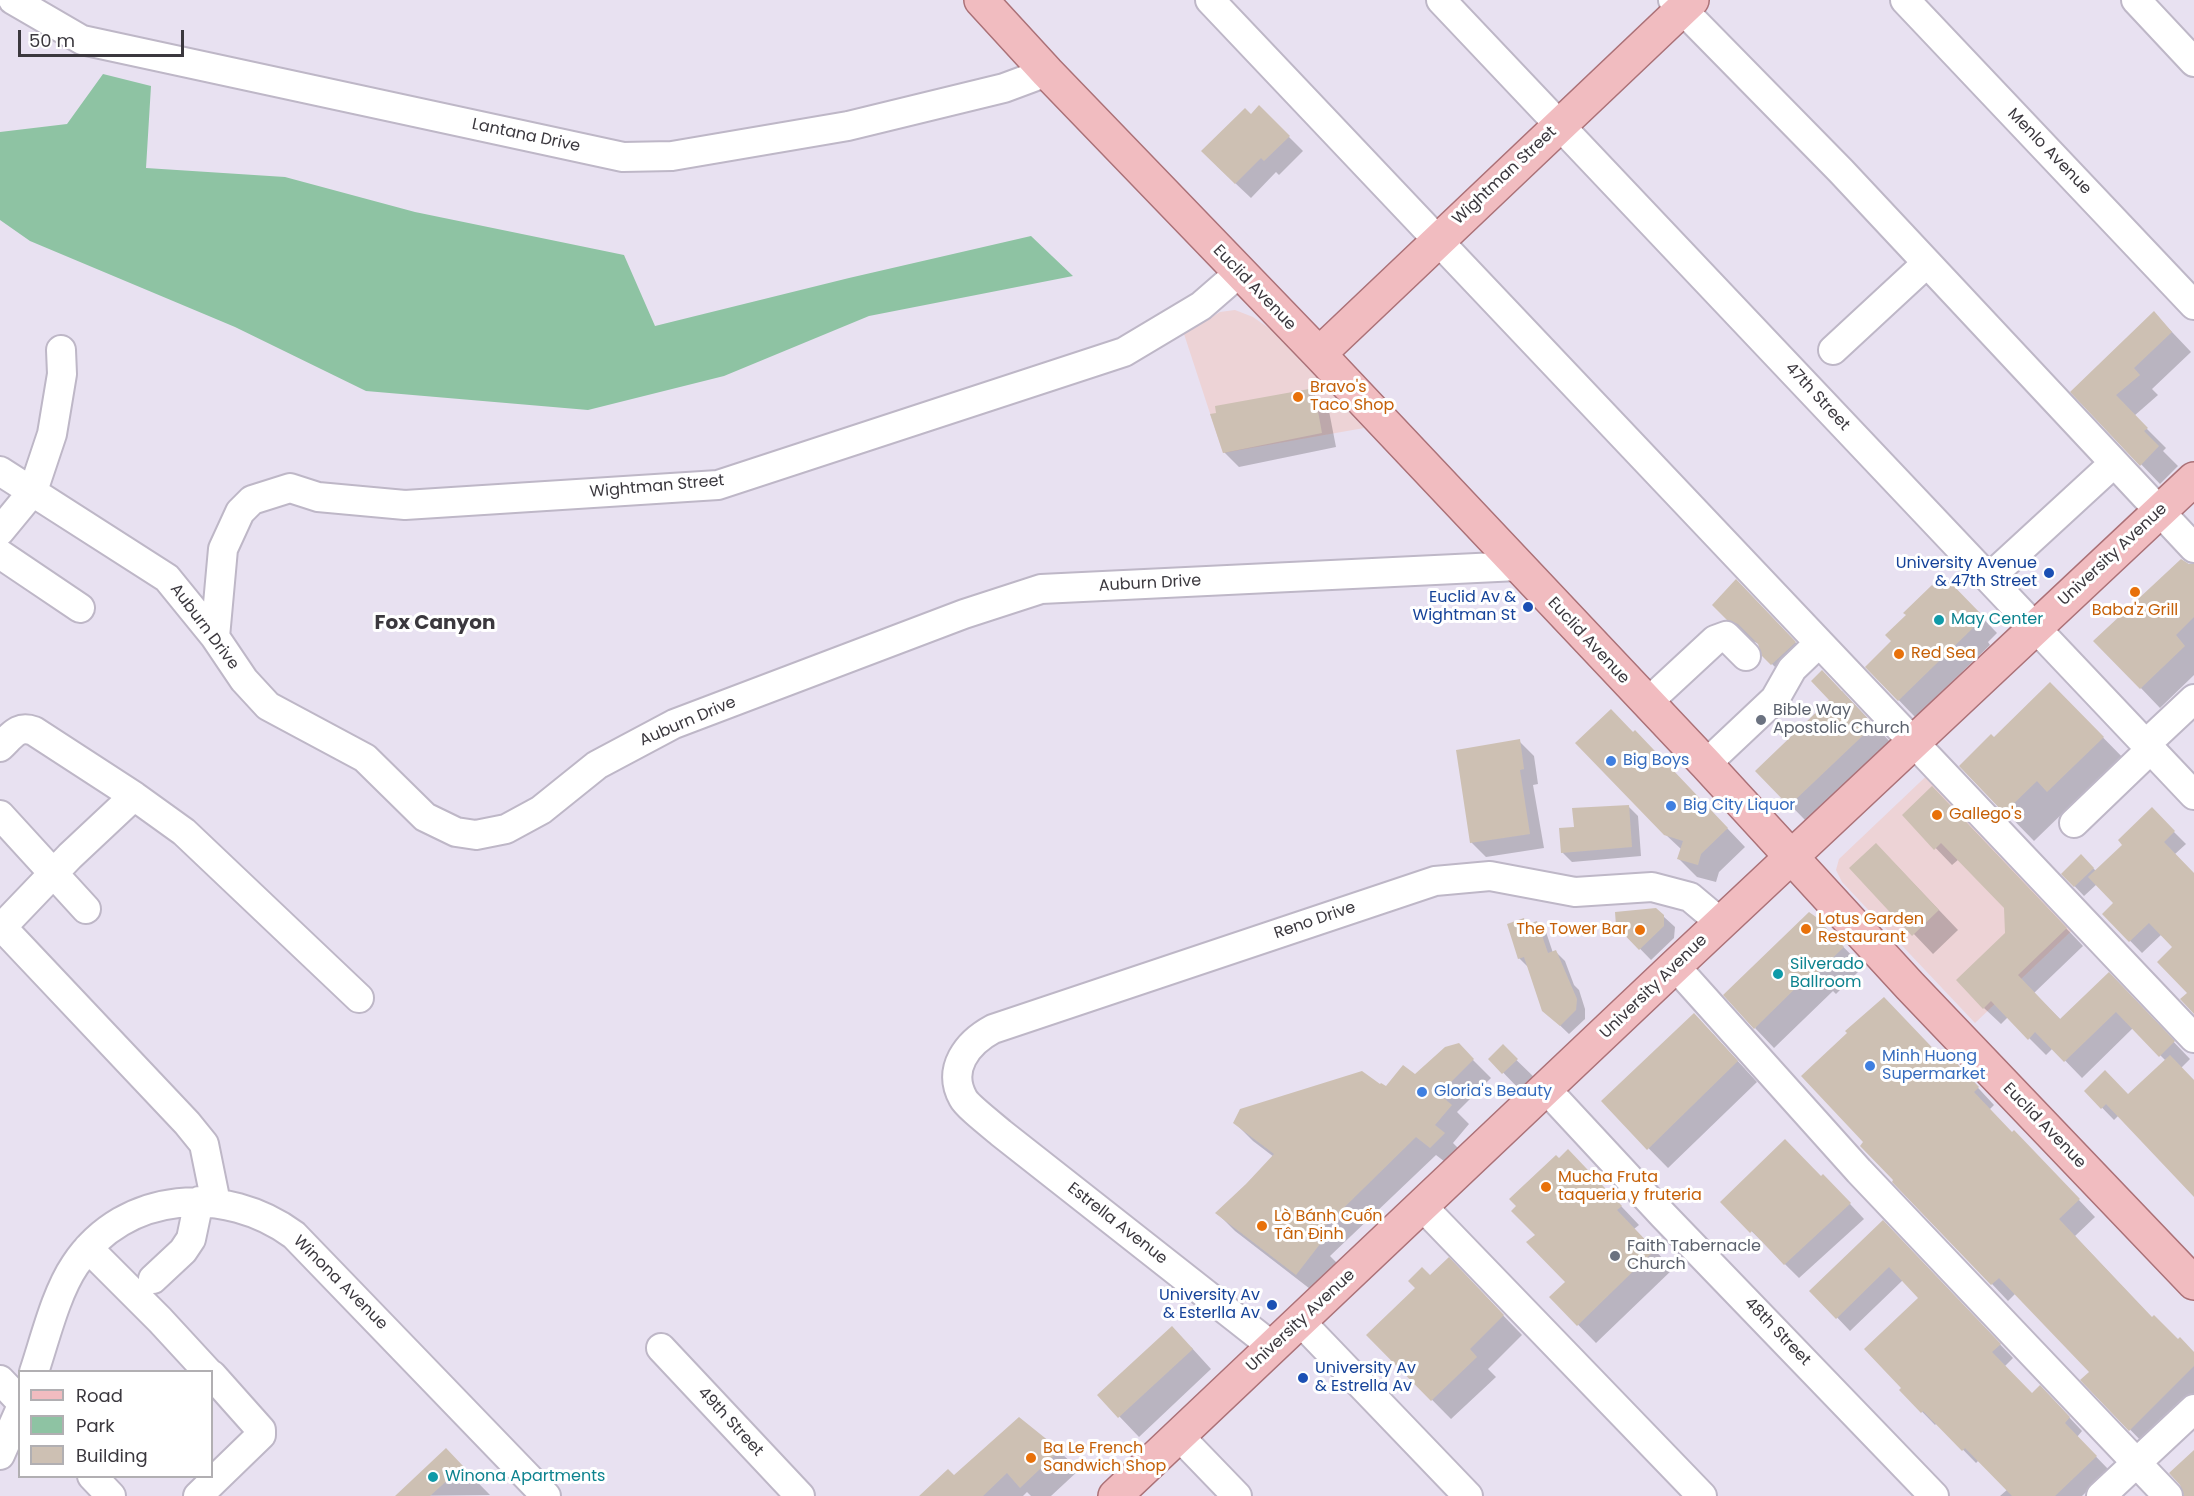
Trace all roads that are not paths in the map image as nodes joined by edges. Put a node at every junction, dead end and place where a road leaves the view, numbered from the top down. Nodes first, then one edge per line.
1 (14, 0) edge
2 (981, 0) edge
3 (1210, 0) edge
4 (1441, 0) edge
5 (1905, 0) edge
6 (2136, 0) edge
7 (1682, 3) edge
8 (2194, 62) edge
9 (1047, 72) junction
10 (1560, 125) junction
11 (1438, 240) junction
12 (1927, 263) junction
13 (1239, 273) junction
14 (2194, 305) edge
15 (61, 350) dead end
16 (1833, 350) dead end
17 (1319, 354) junction
18 (2114, 464) junction
19 (0, 471) edge
20 (2194, 479) edge
21 (33, 491) junction
22 (2159, 513) junction
23 (0, 531) edge
24 (2194, 548) edge
25 (0, 554) edge
26 (1518, 566) junction
27 (1989, 578) junction
28 (80, 608) dead end
29 (2036, 628) junction
30 (215, 638) junction
31 (1819, 643) junction
32 (1746, 656) dead end
33 (2194, 699) edge
34 (1647, 703) junction
35 (1914, 742) junction
36 (0, 747) edge
37 (2149, 747) junction
38 (1706, 764) junction
39 (134, 795) junction
40 (2194, 795) edge
41 (0, 815) edge
42 (2074, 823) dead end
43 (1792, 856) junction
44 (53, 873) junction
45 (86, 909) dead end
46 (1721, 923) junction
47 (1, 926) edge
48 (1675, 966) junction
49 (359, 998) dead end
50 (2194, 1038) edge
51 (1546, 1089) junction
52 (963, 1099) joint
53 (208, 1202) junction
54 (1422, 1206) junction
55 (88, 1248) junction
56 (153, 1279) dead end
57 (2194, 1283) edge
58 (1300, 1321) junction
59 (1273, 1347) junction
60 (661, 1348) dead end
61 (34, 1370) edge
62 (207, 1370) edge
63 (213, 1376) edge
64 (0, 1380) edge
65 (18, 1399) edge
66 (2194, 1409) edge
67 (18, 1414) edge
68 (1179, 1436) junction
69 (0, 1455) edge
70 (2136, 1463) junction
71 (94, 1478) edge
72 (1459, 1493) edge
73 (111, 1496) edge
74 (198, 1496) edge
75 (546, 1496) edge
76 (800, 1496) edge
77 (1115, 1496) edge
78 (1237, 1496) edge
79 (1702, 1496) edge
80 (1935, 1496) edge
81 (2101, 1496) edge
82 (2168, 1496) edge

1 - 9 street, Lantana Drive
2 - 9 main road, Euclid Avenue
3 - 11 street
4 - 10 street, 47th Street
5 - 14 street, Menlo Avenue
6 - 8 street
7 - 10 main road, Wightman Street
7 - 12 street
9 - 13 main road, Euclid Avenue
10 - 11 main road, Wightman Street
10 - 27 street, 47th Street
11 - 17 main road, Wightman Street
11 - 31 street
12 - 16 street
12 - 18 street
13 - 17 main road, Euclid Avenue
13 - 30 street, Wightman Street
15 - 21 street
17 - 26 main road, Euclid Avenue
18 - 22 street
18 - 27 street
19 - 21 street, Auburn Drive
20 - 22 main road, University Avenue
21 - 23 street
21 - 30 street, Auburn Drive
22 - 24 street
22 - 29 main road, University Avenue
25 - 28 street
26 - 30 street, Auburn Drive
26 - 34 main road, Euclid Avenue
27 - 29 street, 47th Street
29 - 35 main road, University Avenue
29 - 37 street, 47th Street
31 - 35 street
31 - 38 street
32 - 34 street
33 - 37 street
34 - 38 main road, Euclid Avenue
35 - 43 main road, University Avenue
35 - 50 street
36 - 39 street
37 - 40 street, 47th Street
37 - 42 street
38 - 43 main road, Euclid Avenue
39 - 44 street
39 - 49 street
41 - 44 street
43 - 46 main road, University Avenue
43 - 57 main road, Euclid Avenue
44 - 45 street
44 - 47 street
46 - 48 main road, University Avenue
46 - 52 street, Reno Drive
47 - 53 street
48 - 51 main road, University Avenue
48 - 70 street
51 - 54 main road, University Avenue
51 - 80 street, 48th Street
52 - 59 street, Estrella Avenue
53 - 55 street
53 - 56 street
53 - 75 street, Winona Avenue
54 - 58 main road, University Avenue
54 - 79 street
55 - 61 street
55 - 62 street
58 - 59 main road, University Avenue
58 - 72 street
59 - 68 main road, University Avenue
60 - 76 street, 49th Street
63 - 74 street
64 - 65 street
66 - 70 street
67 - 69 street
68 - 77 main road, University Avenue
68 - 78 street
70 - 81 street
70 - 82 street
71 - 73 street

